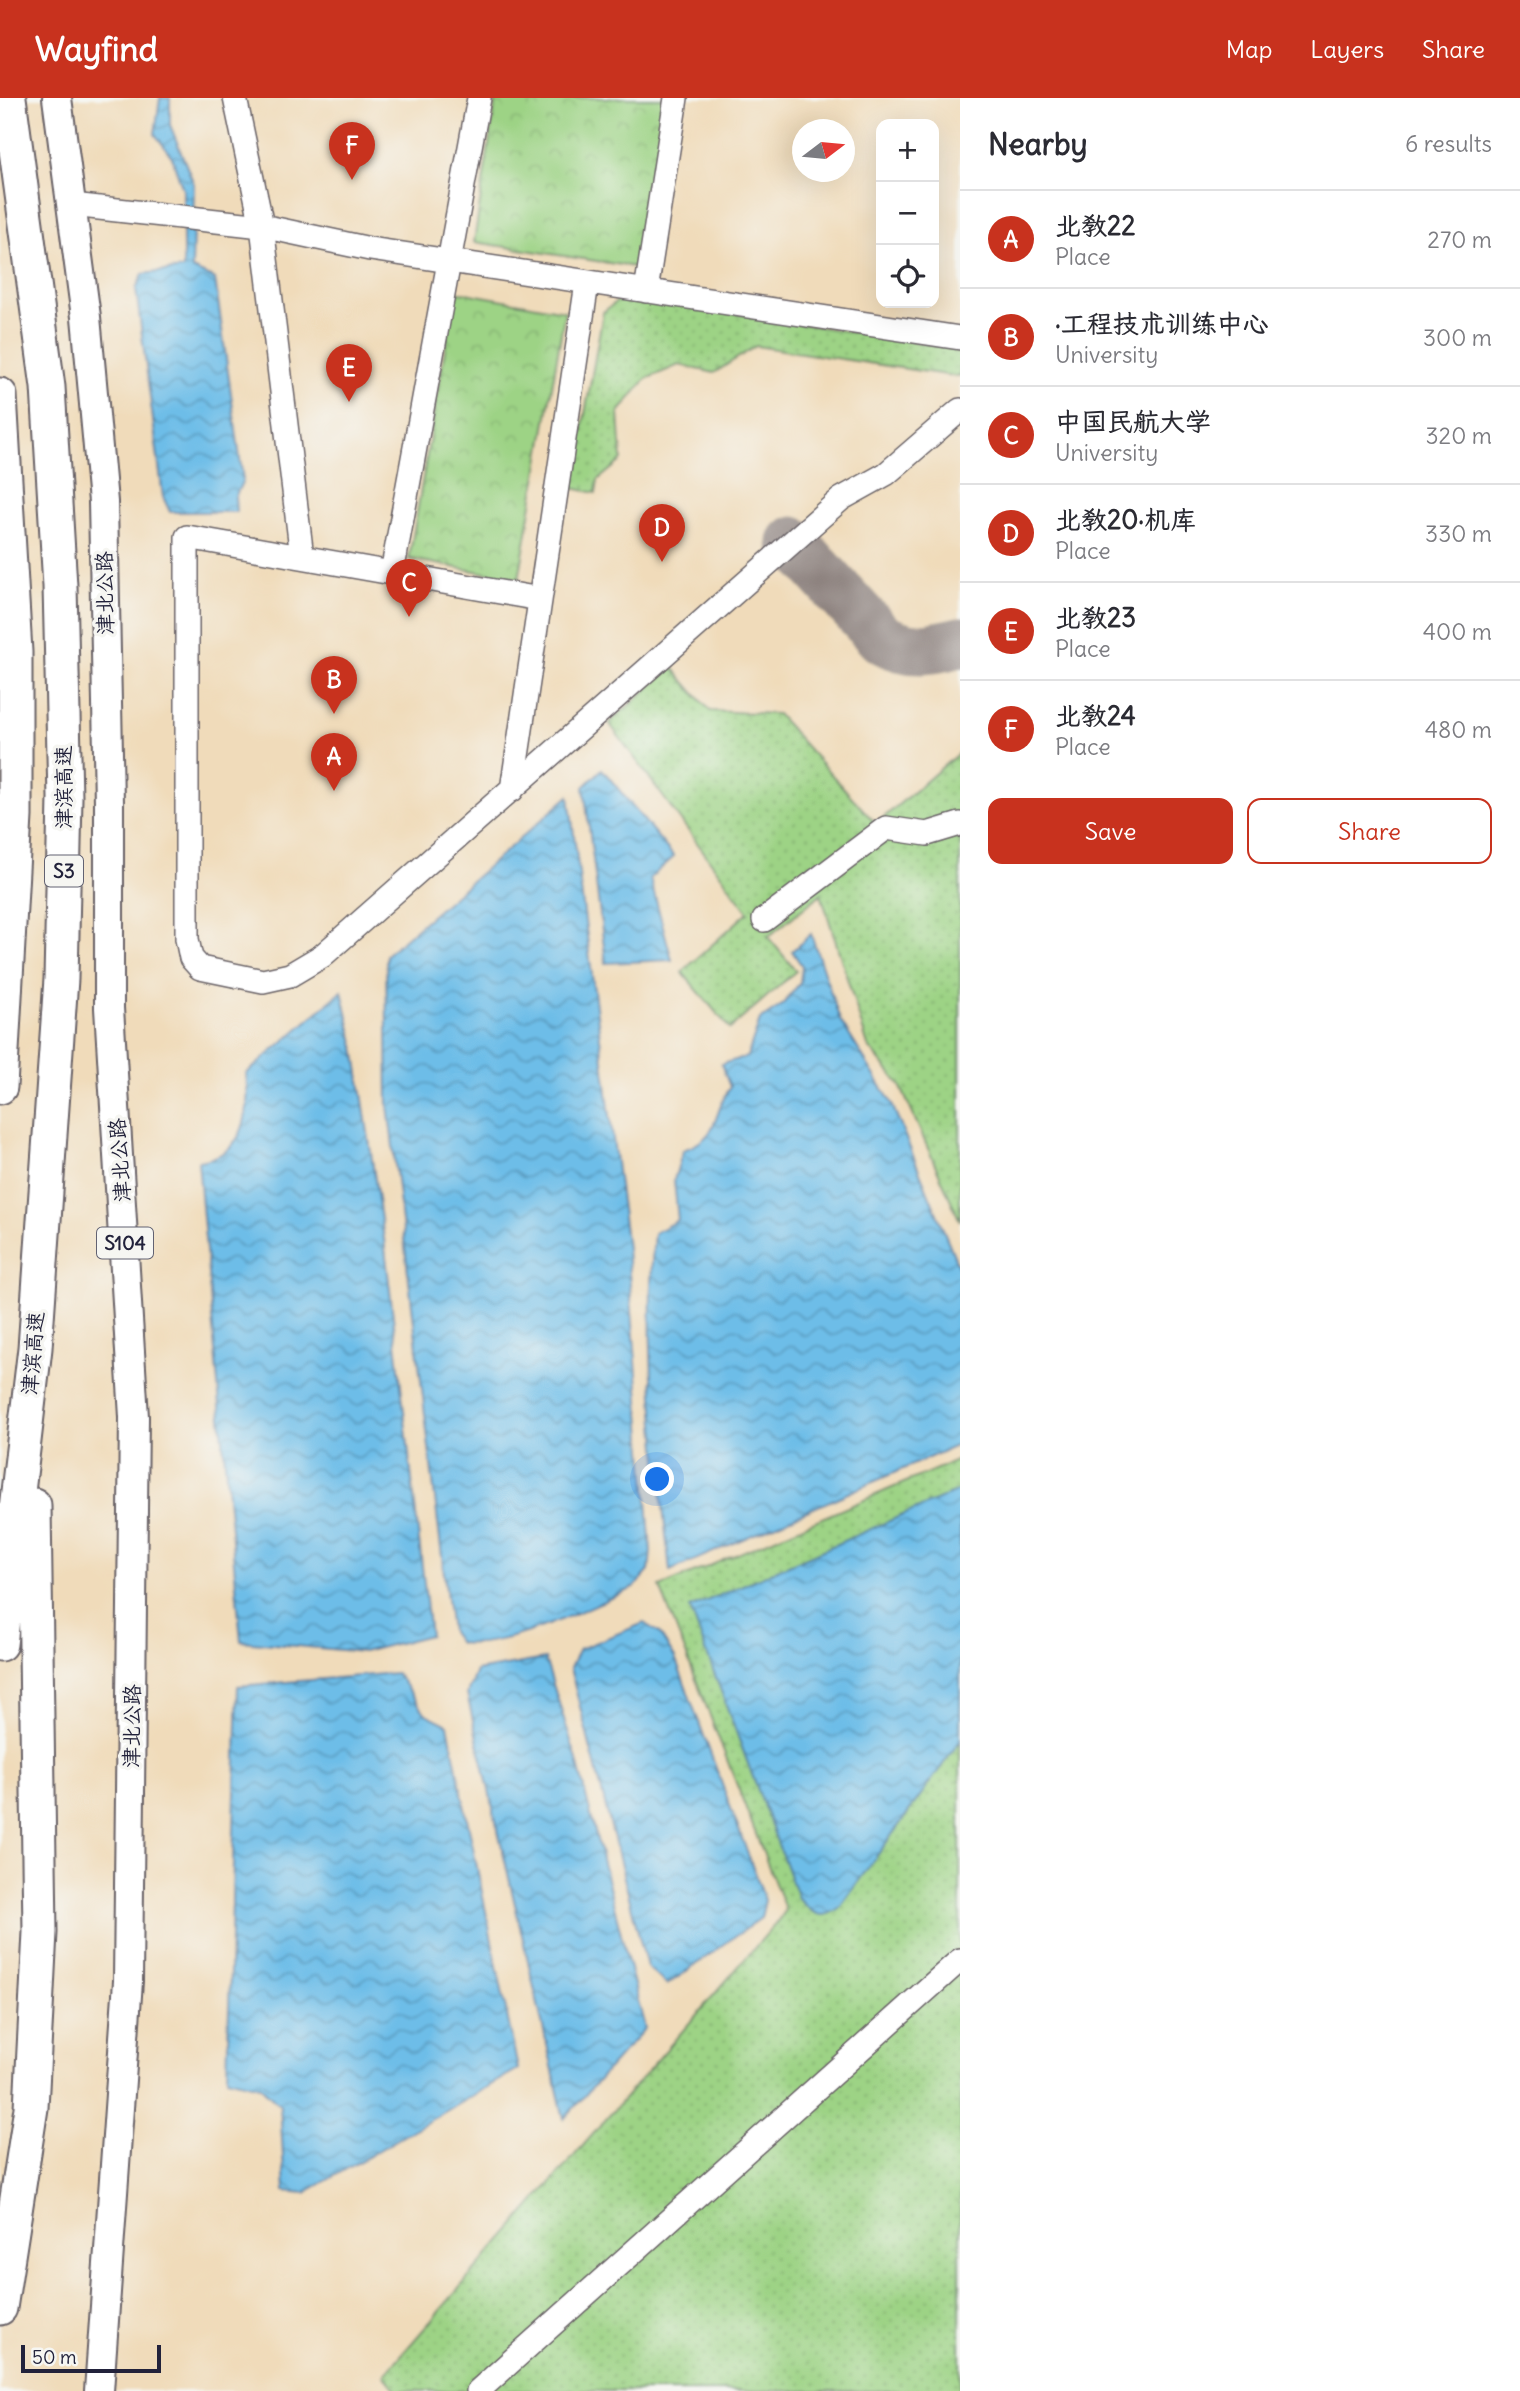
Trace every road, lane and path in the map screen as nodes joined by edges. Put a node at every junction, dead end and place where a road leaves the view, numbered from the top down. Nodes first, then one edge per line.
1 (9, 98) edge
2 (46, 98) edge
3 (57, 98) edge
4 (235, 98) edge
5 (479, 98) edge
6 (676, 98) edge
7 (72, 205) junction
8 (262, 226) junction
9 (449, 261) junction
10 (587, 282) junction
11 (646, 291) junction
12 (960, 338) edge
13 (0, 395) edge
14 (960, 410) edge
15 (302, 557) junction
16 (392, 573) junction
17 (540, 599) junction
18 (512, 790) junction
19 (960, 824) edge
20 (764, 920) dead end
21 (0, 1087) edge
22 (35, 1348) junction
23 (0, 1644) edge
24 (960, 1960) edge
25 (0, 2308) edge
26 (88, 2391) edge
27 (99, 2391) edge
28 (478, 2391) edge

1 - 22 highway, 津滨高速 / S3
2 - 26 main road, 津北公路 / S104
3 - 7 main road, 津北公路 / S104
4 - 8 lane
5 - 9 lane
6 - 11 lane
7 - 8 lane
7 - 27 main road, 津北公路 / S104
8 - 9 lane
8 - 15 lane
9 - 10 lane
9 - 16 lane
10 - 11 lane
10 - 17 lane
11 - 12 lane
13 - 21 highway
14 - 18 lane
15 - 16 lane
15 - 18 lane
16 - 17 lane
17 - 18 lane
19 - 20 lane
22 - 23 highway, 津滨高速 / S3
22 - 25 highway
24 - 28 lane

